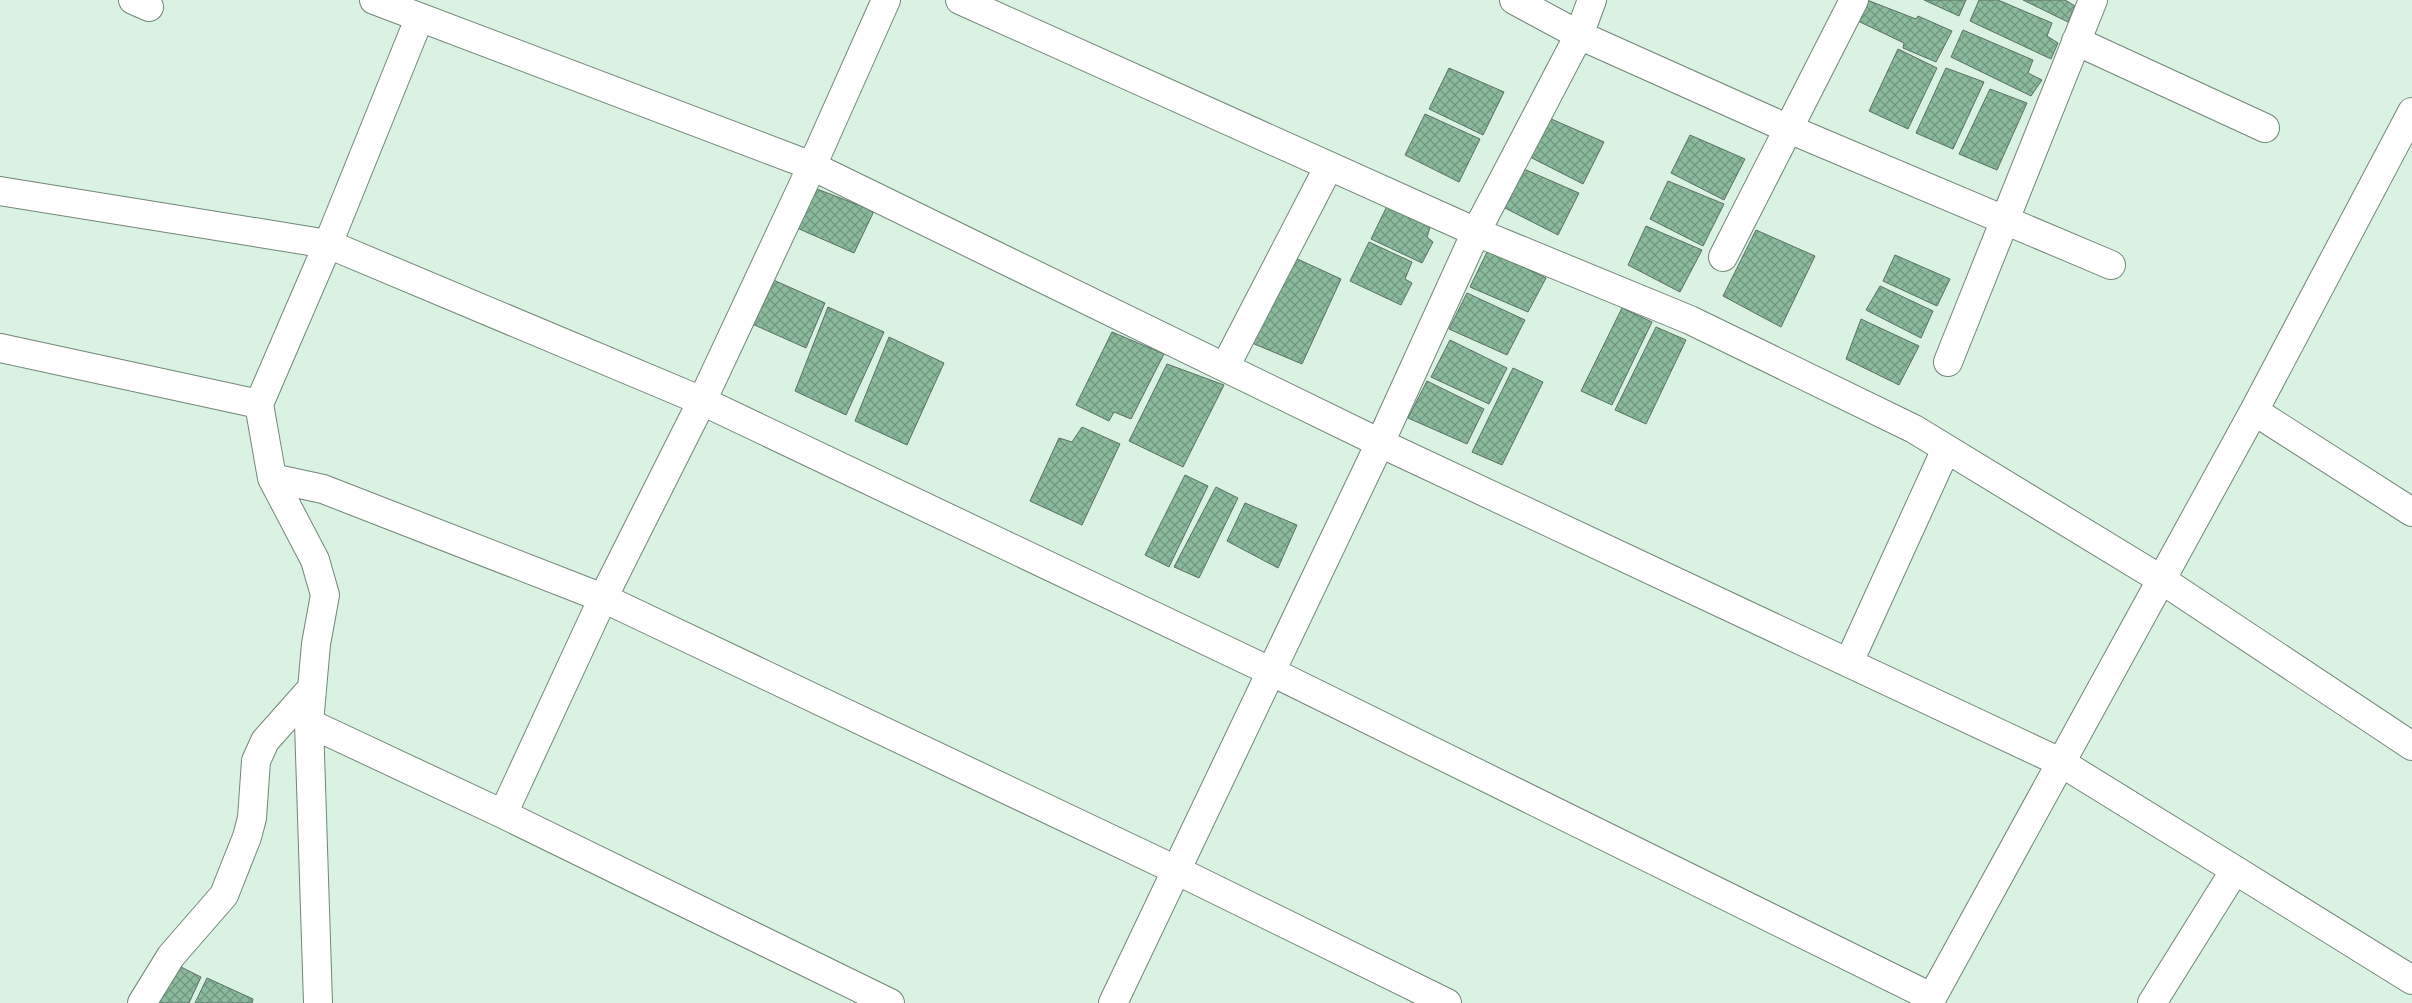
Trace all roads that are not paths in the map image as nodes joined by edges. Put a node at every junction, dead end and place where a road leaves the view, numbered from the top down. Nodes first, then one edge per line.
1 (374, 0) edge
2 (886, 0) edge
3 (960, 0) edge
4 (1514, 0) edge
5 (1592, 0) edge
6 (1854, 0) edge
7 (2093, 0) edge
8 (419, 19) junction
9 (1579, 36) junction
10 (2076, 41) junction
11 (2412, 112) edge
12 (2265, 128) dead end
13 (1789, 130) junction
14 (812, 166) junction
15 (1329, 166) junction
16 (0, 190) edge
17 (2004, 220) junction
18 (1476, 232) junction
19 (328, 244) junction
20 (1723, 257) dead end
21 (2112, 265) dead end
22 (0, 348) edge
23 (1948, 362) dead end
24 (1224, 367) junction
25 (702, 401) junction
26 (259, 404) junction
27 (2254, 411) junction
28 (1380, 443) junction
29 (1946, 449) junction
30 (272, 478) junction
31 (2412, 512) edge
32 (2162, 580) junction
33 (603, 598) junction
34 (1849, 662) junction
35 (1272, 672) junction
36 (312, 688) junction
37 (309, 723) junction
38 (2412, 746) edge
39 (2060, 762) junction
40 (503, 814) junction
41 (2235, 870) junction
42 (1178, 871) junction
43 (2412, 980) edge
44 (1930, 1000) edge
45 (320, 1002) edge
46 (142, 1003) edge
47 (890, 1003) edge
48 (1113, 1003) edge
49 (1447, 1003) edge
50 (2152, 1003) edge

1 - 8 street
2 - 14 street
3 - 15 street
4 - 9 street
5 - 9 street
6 - 13 street
7 - 10 street
8 - 14 street
8 - 19 street
9 - 13 street
9 - 18 street
10 - 12 street
10 - 17 street
11 - 27 street
13 - 17 street
13 - 20 street
14 - 24 street
14 - 25 street
15 - 18 street
15 - 24 street
16 - 19 street
17 - 21 street
17 - 23 street
18 - 28 street
18 - 29 street
19 - 25 street
19 - 26 street
22 - 26 street
24 - 28 street
25 - 33 street
25 - 35 street
26 - 30 street
27 - 31 street
27 - 32 street
28 - 34 street
28 - 35 street
29 - 32 street
29 - 34 street
30 - 33 street
30 - 36 street
32 - 38 street
32 - 39 street
33 - 40 street
33 - 42 street
34 - 39 street
35 - 42 street
35 - 44 street
36 - 37 street
36 - 46 street
37 - 40 street
37 - 45 street
39 - 41 street
39 - 44 street
40 - 47 street
41 - 43 street
41 - 50 street
42 - 48 street
42 - 49 street

